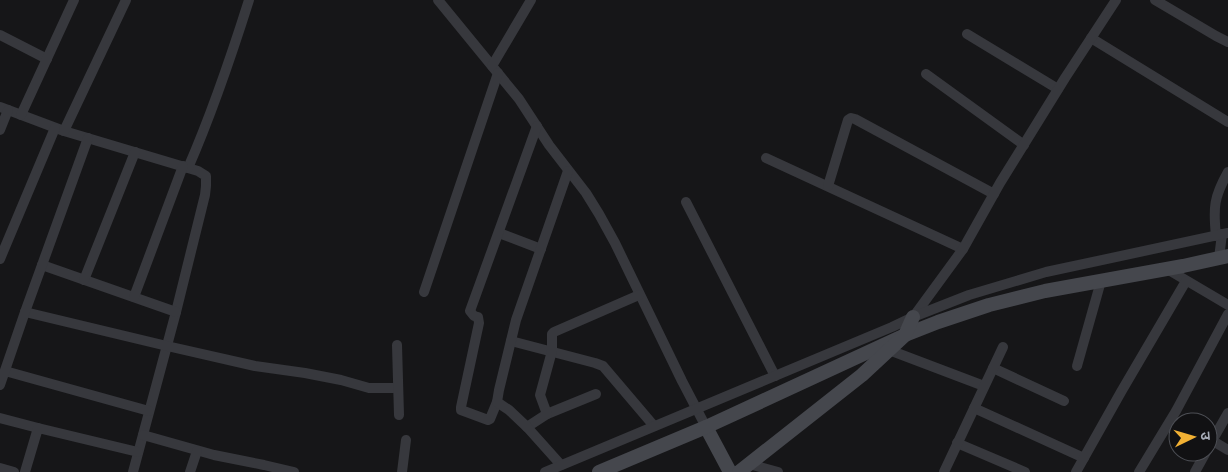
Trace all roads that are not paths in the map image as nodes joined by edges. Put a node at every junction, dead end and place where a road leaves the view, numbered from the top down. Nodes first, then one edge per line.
1 (74, 0) edge
2 (126, 0) edge
3 (249, 0) edge
4 (438, 0) edge
5 (531, 0) edge
6 (1116, 0) edge
7 (1155, 0) edge
8 (967, 34) dead end
9 (0, 35) edge
10 (1091, 38) junction
11 (1228, 42) edge
12 (47, 59) junction
13 (495, 70) junction
14 (926, 74) dead end
15 (1058, 90) junction
16 (4, 109) edge
17 (21, 115) junction
18 (1228, 122) edge
19 (537, 126) junction
20 (59, 129) junction
21 (0, 130) edge
22 (88, 138) junction
23 (1024, 145) junction
24 (135, 152) junction
25 (766, 158) dead end
26 (185, 167) junction
27 (568, 171) junction
28 (1228, 172) edge
29 (828, 186) junction
30 (994, 194) junction
31 (686, 202) dead end
32 (498, 233) junction
33 (1222, 245) edge
34 (962, 248) junction
35 (541, 250) junction
36 (0, 259) edge
37 (42, 265) junction
38 (1167, 269) junction
39 (84, 280) junction
40 (1102, 280) junction
41 (1186, 281) junction
42 (424, 292) dead end
43 (639, 295) junction
44 (134, 297) junction
45 (1228, 305) edge
46 (25, 312) junction
47 (176, 312) junction
48 (1228, 314) edge
49 (909, 326) junction
50 (511, 341) junction
51 (397, 345) dead end
52 (167, 346) junction
53 (1003, 347) dead end
54 (890, 350) junction
55 (552, 351) junction
56 (1077, 366) dead end
57 (993, 368) junction
58 (5, 371) junction
59 (775, 376) junction
60 (0, 385) edge
61 (984, 386) junction
62 (398, 388) junction
63 (596, 394) dead end
64 (1064, 401) dead end
65 (496, 402) junction
66 (974, 408) junction
67 (149, 411) junction
68 (1180, 412) edge
69 (1228, 413) edge
70 (547, 414) junction
71 (399, 415) dead end
72 (0, 418) edge
73 (702, 418) junction
74 (654, 426) junction
75 (527, 427) junction
76 (38, 428) junction
77 (1218, 428) edge
78 (1168, 431) edge
79 (142, 435) junction
80 (406, 440) dead end
81 (957, 443) junction
82 (197, 451) junction
83 (138, 452) junction
84 (1084, 458) junction
85 (561, 466) junction
86 (0, 468) edge
87 (744, 468) edge
88 (278, 470) edge
89 (14, 472) edge
90 (25, 472) edge
91 (133, 472) edge
92 (190, 472) edge
93 (294, 472) edge
94 (402, 472) edge
95 (545, 472) edge
96 (599, 472) edge
97 (730, 472) edge
98 (778, 472) edge
99 (944, 472) edge
100 (1025, 472) edge
101 (1076, 472) edge
102 (1139, 472) edge

1 - 12 street
2 - 20 street
3 - 26 street
4 - 13 street
5 - 13 street
6 - 10 street
7 - 11 street
8 - 15 street
9 - 12 street
10 - 15 street
10 - 18 street
12 - 17 street
13 - 19 street
13 - 42 street
14 - 23 street
15 - 23 street
16 - 17 street
16 - 21 street
17 - 20 street
19 - 27 street
19 - 32 street
20 - 22 street
20 - 36 street
22 - 24 street
22 - 37 street
23 - 30 street
24 - 26 street
24 - 39 street
25 - 29 street
26 - 44 street
26 - 47 street
27 - 35 street
27 - 43 street
28 - 33 street
29 - 30 street
29 - 34 street
30 - 34 street
31 - 59 street
32 - 35 street
32 - 65 street
33 - 38 street
33 - 49 street
34 - 49 street
35 - 50 street
37 - 39 street
37 - 46 street
38 - 40 street
38 - 41 street
39 - 44 street
40 - 49 street
40 - 56 street
41 - 45 street
41 - 84 street
43 - 55 street
43 - 73 street
44 - 47 street
46 - 52 street
46 - 58 street
47 - 52 street
48 - 68 street
49 - 54 street
49 - 59 street
49 - 73 street
50 - 55 street
50 - 65 street
51 - 62 street
52 - 62 street
52 - 67 street
53 - 57 street
54 - 61 street
54 - 87 street
55 - 70 street
55 - 74 street
57 - 61 street
57 - 64 street
58 - 60 street
58 - 67 street
59 - 73 street
61 - 66 street
62 - 71 street
63 - 70 street
65 - 75 street
66 - 81 street
66 - 84 street
67 - 79 street
69 - 77 street
70 - 75 street
72 - 76 street
73 - 74 street
73 - 96 street
73 - 97 street
74 - 85 street
75 - 85 street
76 - 83 street
76 - 90 street
78 - 102 street
79 - 82 street
79 - 83 street
80 - 94 street
81 - 99 street
81 - 100 street
82 - 88 street
82 - 92 street
83 - 91 street
84 - 101 street
85 - 95 street
86 - 89 street
87 - 98 street
88 - 93 street

